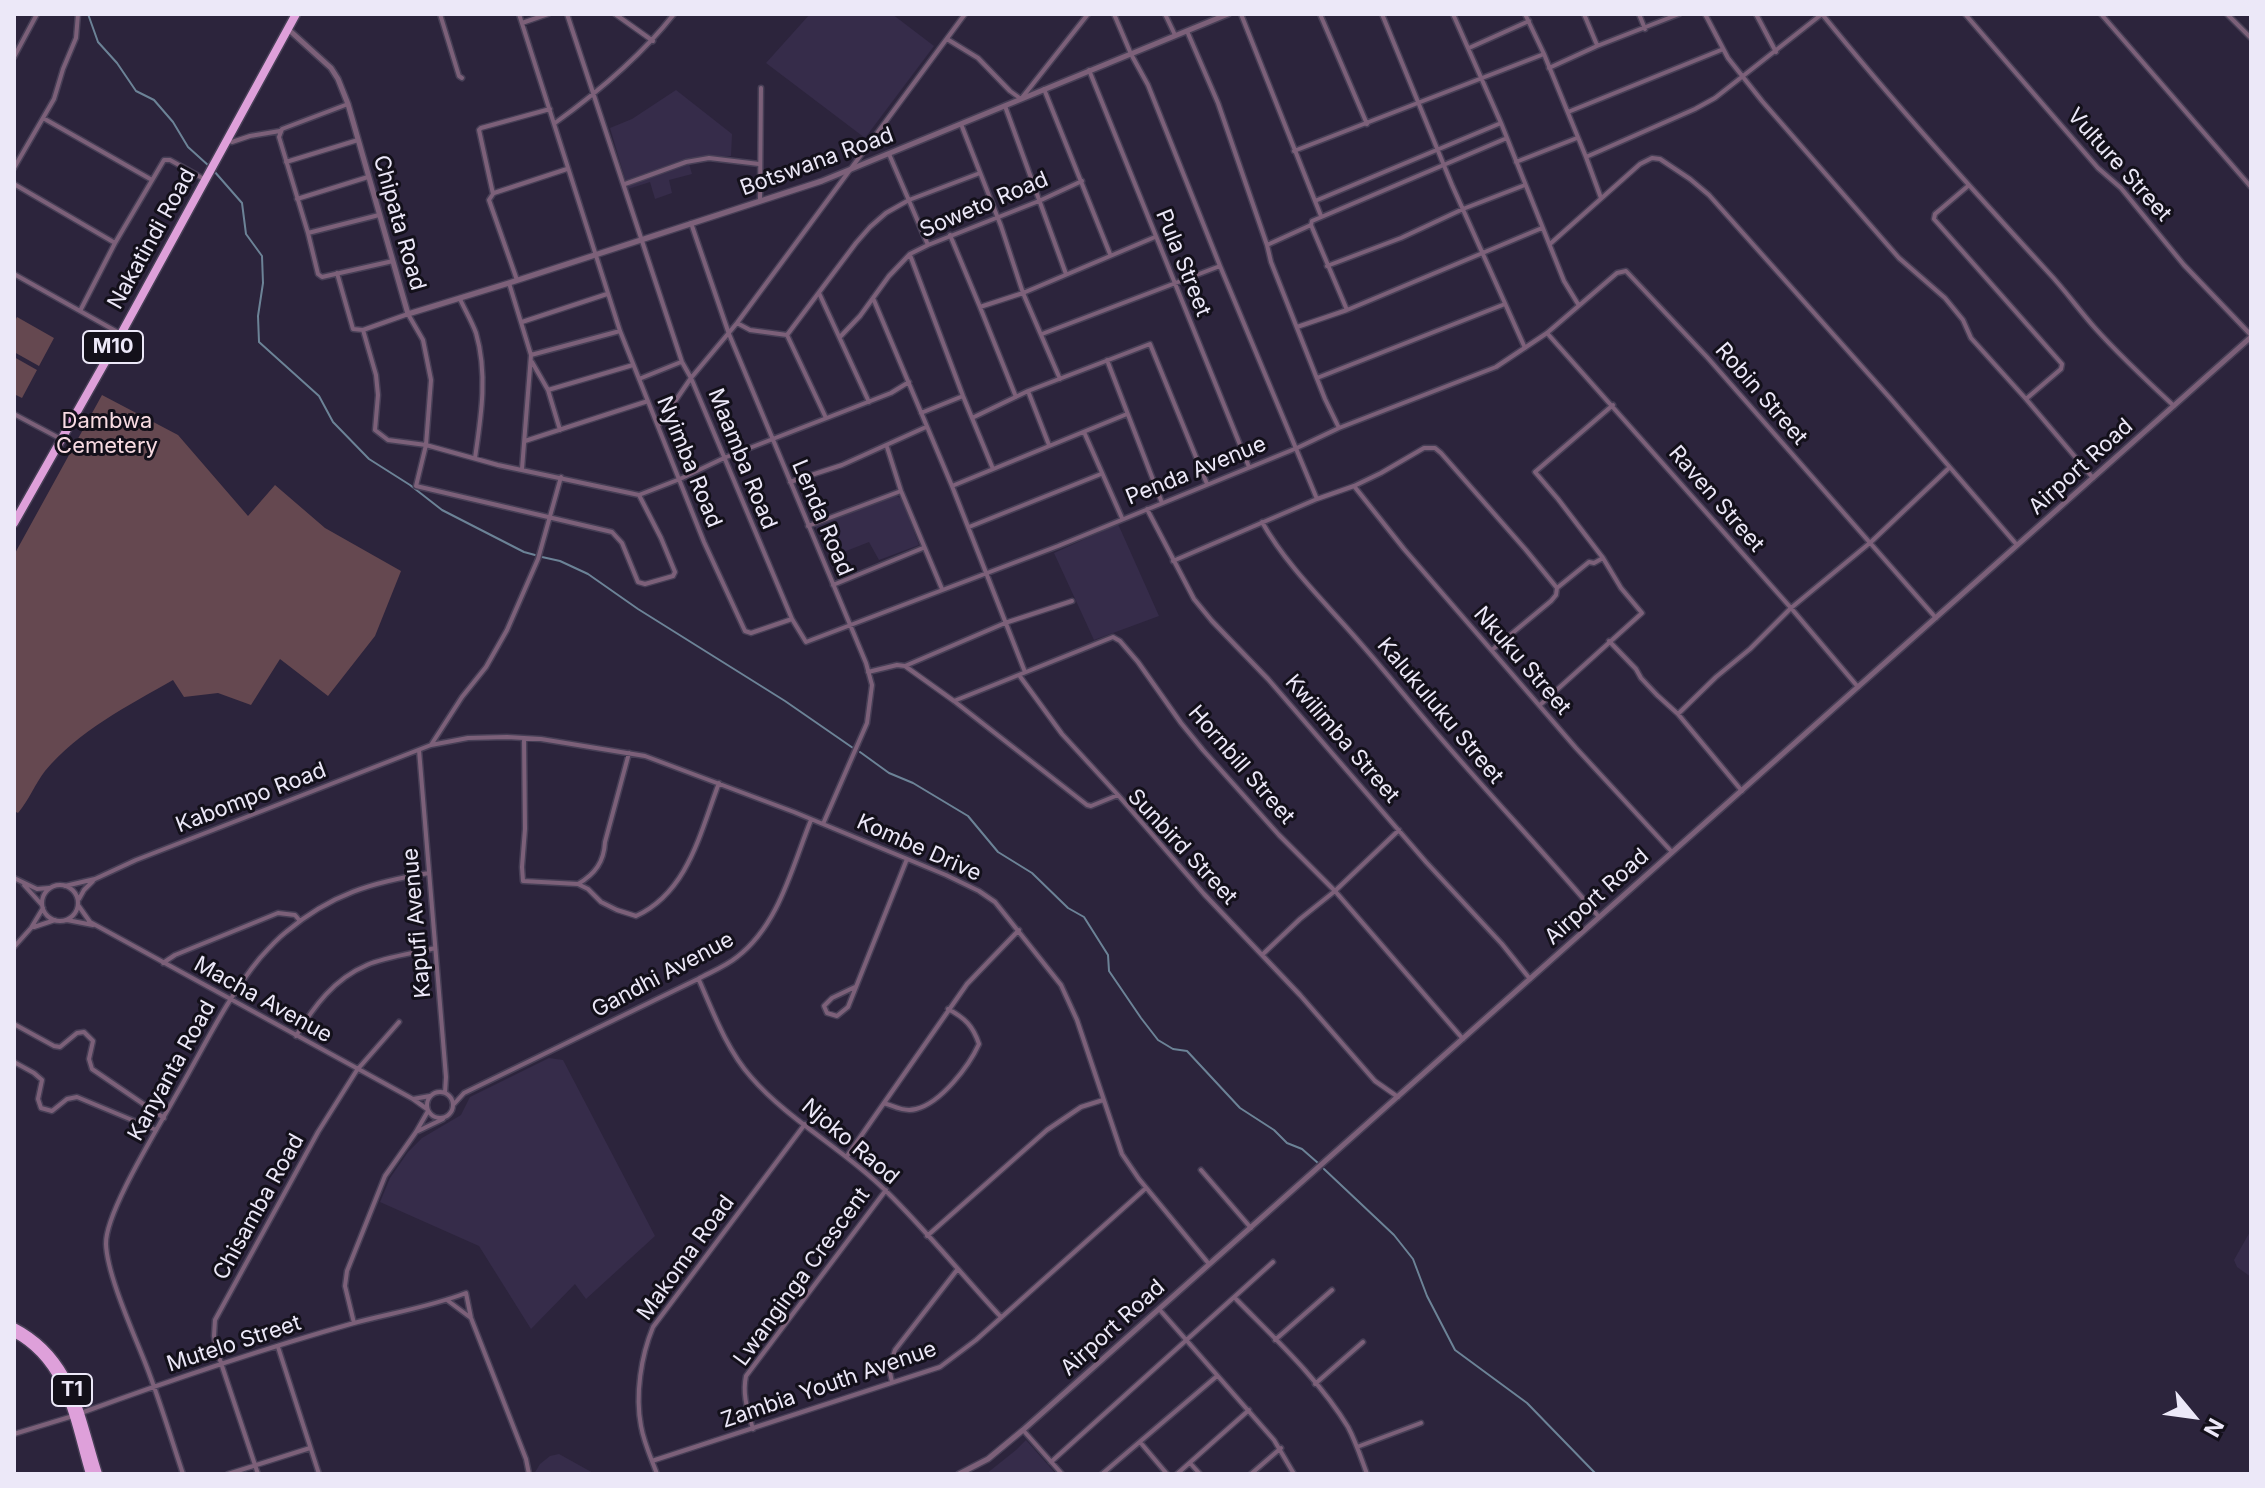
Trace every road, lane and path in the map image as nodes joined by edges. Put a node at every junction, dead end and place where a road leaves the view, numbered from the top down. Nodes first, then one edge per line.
1 (37, 14) edge
2 (78, 14) edge
3 (296, 14) edge
4 (440, 14) edge
5 (519, 14) edge
6 (548, 14) edge
7 (567, 14) edge
8 (615, 14) edge
9 (674, 14) edge
10 (965, 14) edge
11 (1114, 14) edge
12 (1165, 14) edge
13 (1241, 14) edge
14 (1320, 14) edge
15 (1382, 14) edge
16 (1453, 14) edge
17 (1525, 14) edge
18 (1584, 14) edge
19 (1639, 14) edge
20 (1679, 14) edge
21 (1705, 14) edge
22 (1756, 14) edge
23 (1822, 14) edge
24 (1965, 14) edge
25 (2101, 14) edge
26 (2227, 14) edge
27 (1084, 15) edge
28 (1223, 15) edge
29 (1529, 21) junction
30 (522, 23) junction
31 (288, 29) junction
32 (1645, 29) junction
33 (1187, 31) junction
34 (1175, 35) junction
35 (2251, 38) edge
36 (947, 39) junction
37 (653, 41) junction
38 (1597, 46) junction
39 (1468, 49) junction
40 (1722, 49) junction
41 (1776, 52) junction
42 (1131, 54) junction
43 (1544, 54) junction
44 (14, 57) edge
45 (1549, 68) junction
46 (1089, 70) junction
47 (1742, 76) junction
48 (462, 78) dead end
49 (1480, 78) junction
50 (761, 88) dead end
51 (1044, 89) junction
52 (594, 94) junction
53 (1021, 99) junction
54 (1419, 102) junction
55 (348, 104) junction
56 (1005, 106) junction
57 (550, 109) junction
58 (1568, 112) junction
59 (43, 118) junction
60 (555, 123) junction
61 (1501, 123) junction
62 (960, 124) junction
63 (1367, 124) junction
64 (280, 131) junction
65 (1507, 138) junction
66 (1577, 138) junction
67 (227, 140) junction
68 (358, 140) junction
69 (1438, 150) junction
70 (1294, 151) junction
71 (889, 154) junction
72 (1586, 157) junction
73 (286, 162) junction
74 (1516, 162) junction
75 (759, 164) junction
76 (1444, 164) junction
77 (14, 168) edge
78 (567, 169) junction
79 (848, 171) junction
80 (980, 173) junction
81 (368, 177) junction
82 (152, 180) junction
83 (205, 180) junction
84 (1082, 181) junction
85 (14, 184) edge
86 (624, 184) junction
87 (1525, 185) junction
88 (1968, 186) junction
89 (2251, 187) edge
90 (493, 194) junction
91 (1601, 198) junction
92 (297, 199) junction
93 (909, 200) junction
94 (1039, 201) junction
95 (1315, 201) junction
96 (760, 202) junction
97 (1463, 209) junction
98 (379, 215) junction
99 (1321, 216) junction
100 (997, 217) junction
101 (691, 222) junction
102 (1311, 225) junction
103 (1542, 228) junction
104 (308, 233) junction
105 (950, 235) junction
106 (1155, 237) junction
107 (641, 240) junction
108 (115, 243) junction
109 (1550, 244) junction
110 (928, 245) junction
111 (1267, 245) junction
112 (1482, 253) junction
113 (910, 254) junction
114 (595, 255) junction
115 (1110, 255) junction
116 (393, 261) junction
117 (1220, 266) junction
118 (1327, 266) junction
119 (337, 273) junction
120 (14, 274) edge
121 (1066, 274) junction
122 (517, 280) junction
123 (509, 283) junction
124 (1175, 284) junction
125 (819, 293) junction
126 (1023, 293) junction
127 (607, 294) junction
128 (873, 298) junction
129 (460, 299) junction
130 (1505, 304) junction
131 (1578, 304) junction
132 (980, 307) junction
133 (1347, 310) junction
134 (80, 311) junction
135 (408, 314) junction
136 (521, 322) junction
137 (737, 323) junction
138 (1297, 327) junction
139 (363, 330) junction
140 (620, 331) junction
141 (1547, 333) junction
142 (121, 334) junction
143 (729, 334) junction
144 (1042, 334) junction
145 (787, 335) junction
146 (2251, 336) edge
147 (840, 337) junction
148 (1525, 348) junction
149 (531, 355) junction
150 (1107, 360) junction
151 (531, 362) junction
152 (682, 362) junction
153 (633, 365) junction
154 (691, 378) junction
155 (1317, 378) junction
156 (639, 379) junction
157 (1060, 379) junction
158 (909, 382) junction
159 (548, 390) junction
160 (1028, 391) junction
161 (963, 396) junction
162 (1016, 397) junction
163 (2026, 399) junction
164 (648, 401) junction
165 (869, 402) junction
166 (1613, 405) junction
167 (2174, 406) junction
168 (921, 413) junction
169 (14, 414) edge
170 (1127, 414) junction
171 (826, 418) junction
172 (972, 418) junction
173 (658, 426) junction
174 (926, 427) junction
175 (1339, 428) junction
176 (560, 430) junction
177 (1084, 432) junction
178 (62, 439) junction
179 (525, 441) junction
180 (773, 441) junction
181 (426, 445) junction
182 (1050, 445) junction
183 (887, 447) junction
184 (1297, 448) junction
185 (475, 458) junction
186 (724, 458) junction
187 (1249, 467) junction
188 (1949, 468) junction
189 (522, 469) junction
190 (993, 469) junction
191 (1101, 474) junction
192 (561, 477) junction
193 (2093, 478) junction
194 (680, 479) junction
195 (790, 482) junction
196 (1207, 484) junction
197 (952, 486) junction
198 (1354, 486) junction
199 (901, 491) junction
200 (639, 495) junction
201 (1317, 499) junction
202 (1162, 503) junction
203 (1147, 509) junction
204 (550, 517) junction
205 (1122, 519) junction
206 (1262, 522) junction
207 (14, 523) edge
208 (808, 526) junction
209 (969, 527) junction
210 (1871, 542) junction
211 (2017, 545) junction
212 (923, 548) junction
213 (1603, 558) junction
214 (1173, 561) junction
215 (985, 574) junction
216 (833, 585) junction
217 (1557, 588) junction
218 (942, 589) junction
219 (1072, 601) dead end
220 (1791, 608) junction
221 (1936, 618) junction
222 (792, 619) junction
223 (1005, 623) junction
224 (850, 625) junction
225 (1609, 641) junction
226 (1492, 650) junction
227 (905, 666) junction
228 (868, 672) junction
229 (1025, 672) junction
230 (1019, 675) junction
231 (1858, 687) junction
232 (954, 701) junction
233 (1539, 705) junction
234 (1678, 714) junction
235 (524, 738) junction
236 (431, 745) junction
237 (419, 750) junction
238 (629, 753) junction
239 (719, 783) junction
240 (1742, 791) junction
241 (1118, 795) junction
242 (811, 820) junction
243 (823, 824) junction
244 (1400, 830) junction
245 (1672, 852) junction
246 (907, 859) junction
247 (429, 873) junction
248 (14, 878) edge
249 (95, 879) junction
250 (22, 883) junction
251 (578, 884) junction
252 (65, 886) junction
253 (51, 887) junction
254 (1335, 891) junction
255 (78, 903) junction
256 (43, 906) junction
257 (1599, 917) junction
258 (55, 920) junction
259 (66, 920) junction
260 (300, 921) junction
261 (100, 927) junction
262 (31, 928) junction
263 (1019, 930) junction
264 (14, 947) edge
265 (436, 947) junction
266 (1262, 955) junction
267 (163, 963) junction
268 (698, 979) junction
269 (1530, 979) junction
270 (855, 987) junction
271 (230, 1000) junction
272 (948, 1009) junction
273 (399, 1022) dead end
274 (14, 1024) edge
275 (296, 1036) junction
276 (1463, 1039) junction
277 (14, 1062) edge
278 (357, 1070) junction
279 (446, 1093) junction
280 (464, 1093) junction
281 (431, 1095) junction
282 (1398, 1097) junction
283 (413, 1099) junction
284 (1103, 1100) junction
285 (884, 1103) junction
286 (454, 1104) junction
287 (428, 1110) junction
288 (164, 1118) junction
289 (445, 1118) junction
290 (805, 1124) junction
291 (157, 1130) junction
292 (416, 1132) junction
293 (847, 1156) junction
294 (1201, 1170) dead end
295 (1146, 1188) junction
296 (886, 1190) junction
297 (1251, 1228) junction
298 (927, 1236) junction
299 (1273, 1262) dead end
300 (1209, 1264) junction
301 (957, 1270) junction
302 (1332, 1290) dead end
303 (1235, 1298) junction
304 (447, 1300) junction
305 (1159, 1309) junction
306 (1001, 1317) junction
307 (471, 1318) junction
308 (354, 1323) junction
309 (14, 1327) edge
310 (14, 1333) edge
311 (1275, 1340) junction
312 (1186, 1341) junction
313 (1363, 1342) dead end
314 (278, 1347) junction
315 (221, 1365) junction
316 (1217, 1376) junction
317 (892, 1382) junction
318 (1315, 1384) junction
319 (154, 1387) junction
320 (1249, 1410) junction
321 (76, 1415) junction
322 (1421, 1423) dead end
323 (753, 1429) junction
324 (1023, 1430) junction
325 (14, 1434) edge
326 (1140, 1442) junction
327 (1357, 1447) junction
328 (310, 1448) junction
329 (1281, 1448) junction
330 (652, 1461) junction
331 (1051, 1462) junction
332 (1190, 1463) junction
333 (255, 1465) junction
334 (90, 1474) edge
335 (98, 1474) edge
336 (183, 1474) edge
337 (228, 1474) edge
338 (258, 1474) edge
339 (319, 1474) edge
340 (529, 1474) edge
341 (657, 1474) edge
342 (959, 1474) edge
343 (1062, 1474) edge
344 (1102, 1474) edge
345 (1167, 1474) edge
346 (1177, 1474) edge
347 (1200, 1474) edge
348 (1251, 1474) edge
349 (1294, 1474) edge
350 (1367, 1474) edge

1 - 44 street
2 - 59 street
3 - 31 highway, Nakatindi Road / M10
4 - 48 street
5 - 30 street, Nyimba Road
6 - 30 street
7 - 52 street, Maamba Road
8 - 37 street
9 - 37 street
10 - 36 street
11 - 42 street
12 - 34 street
13 - 70 street
14 - 63 street
15 - 54 street
16 - 39 street
17 - 29 street
18 - 38 street
19 - 32 street
20 - 32 street
21 - 40 street
22 - 41 street
23 - 41 street
23 - 88 street
24 - 146 street, Vulture Street
25 - 89 street
26 - 35 street
27 - 53 street
28 - 33 street, Botswana Road
29 - 39 street
29 - 43 street
30 - 57 street, Nyimba Road
31 - 55 street, Chipata Road
31 - 67 highway, Nakatindi Road / M10
32 - 38 street
33 - 34 street, Botswana Road
33 - 111 street
34 - 42 street, Botswana Road
36 - 53 street
36 - 79 street
37 - 52 street
38 - 45 street
39 - 49 street
40 - 47 street
40 - 58 street
41 - 47 street
42 - 46 street, Botswana Road
42 - 117 street
43 - 45 street
43 - 49 street
45 - 58 street
46 - 51 street, Botswana Road
46 - 106 street, Pula Street
47 - 72 street
47 - 163 street
49 - 54 street
49 - 61 street
50 - 75 street
51 - 53 street, Botswana Road
51 - 84 street
52 - 60 street
52 - 86 street, Maamba Road
53 - 56 street, Botswana Road
54 - 63 street
54 - 69 street
55 - 64 street
55 - 68 street, Chipata Road
56 - 62 street, Botswana Road
56 - 94 street
57 - 60 street, Nyimba Road
57 - 90 street
58 - 66 street
59 - 77 street
59 - 82 street
60 - 78 street, Nyimba Road
61 - 65 street
61 - 69 street
62 - 71 street, Botswana Road
62 - 80 street
63 - 70 street
64 - 67 street
64 - 73 street
65 - 74 street
65 - 76 street
66 - 72 street
66 - 74 street
67 - 83 highway, Nakatindi Road / M10
68 - 73 street
68 - 81 street, Chipata Road
69 - 76 street
69 - 95 street
70 - 95 street
71 - 79 street, Botswana Road
71 - 93 street
72 - 91 street
73 - 92 street
74 - 87 street
75 - 86 street
75 - 96 street
76 - 97 street
76 - 99 street
78 - 90 street
78 - 114 street, Nyimba Road
79 - 96 street, Botswana Road
79 - 137 street
80 - 93 street
80 - 100 street
81 - 92 street
81 - 98 street, Chipata Road
82 - 83 street
82 - 108 street
83 - 142 highway, Nakatindi Road / M10
84 - 94 street, Soweto Road
84 - 115 street
85 - 108 street
86 - 107 street, Maamba Road
87 - 97 street
87 - 103 street
88 - 163 street
88 - 167 street
90 - 122 street
91 - 109 street
91 - 188 street
92 - 104 street
93 - 110 street
93 - 125 street
94 - 100 street, Soweto Road
94 - 121 street
95 - 99 street
96 - 101 street, Botswana Road
97 - 112 street
97 - 118 street
98 - 104 street
98 - 116 street, Chipata Road
99 - 102 street
100 - 105 street, Soweto Road
100 - 126 street
101 - 107 street, Botswana Road
101 - 143 street, Lenda Road
102 - 111 street
102 - 118 street
103 - 109 street
103 - 112 street
104 - 119 street
105 - 110 street, Soweto Road
105 - 132 street
106 - 115 street
106 - 124 street, Pula Street
107 - 114 street, Botswana Road
107 - 152 street, Maamba Road
108 - 134 street
109 - 131 street
110 - 113 street, Soweto Road
111 - 138 street
112 - 130 street
112 - 133 street
113 - 128 street, Soweto Road
113 - 161 street
114 - 122 street, Botswana Road
114 - 127 street, Nyimba Road
115 - 121 street
116 - 119 street
116 - 135 street, Chipata Road
117 - 124 street
117 - 184 street
118 - 133 street
119 - 139 street
120 - 134 street
121 - 126 street
122 - 123 street, Botswana Road
123 - 129 street, Botswana Road
123 - 136 street
124 - 144 street
124 - 187 street, Pula Street
125 - 145 street
125 - 147 street
126 - 132 street
126 - 144 street
127 - 136 street
127 - 140 street, Nyimba Road
128 - 147 street, Soweto Road
128 - 158 street
129 - 135 street, Botswana Road
129 - 185 street
130 - 148 street
130 - 155 street
131 - 141 street, Robin Street
131 - 210 street, Robin Street
132 - 162 street
133 - 138 street
134 - 142 street
135 - 139 street
135 - 181 street, Chipata Road
136 - 149 street
137 - 143 street
137 - 145 street
138 - 155 street
139 - 181 street
140 - 149 street
140 - 153 street, Nyimba Road
141 - 148 street, Penda Avenue
141 - 166 street, Raven Street
142 - 178 highway, Nakatindi Road / M10
143 - 154 street
143 - 180 street, Lenda Road
144 - 157 street
145 - 171 street
146 - 167 street, Airport Road
147 - 165 street
148 - 175 street, Penda Avenue
149 - 151 street
150 - 157 street
150 - 170 street
150 - 196 street
151 - 159 street
151 - 179 street
152 - 154 street, Maamba Road
152 - 156 street
153 - 156 street, Nyimba Road
153 - 159 street
154 - 173 street
154 - 186 street, Maamba Road
155 - 175 street
156 - 164 street, Nyimba Road
157 - 160 street
158 - 165 street
158 - 168 street
159 - 176 street
160 - 162 street
160 - 182 street
161 - 168 street
161 - 172 street
162 - 172 street
163 - 193 street
164 - 173 street, Nyimba Road
164 - 176 street
165 - 171 street
166 - 213 street
166 - 220 street, Raven Street
167 - 193 street, Airport Road
168 - 174 street
169 - 178 street
170 - 177 street
170 - 202 street
171 - 180 street
172 - 190 street
173 - 194 street, Nyimba Road
174 - 183 street
174 - 197 street
175 - 184 street, Penda Avenue
176 - 179 street
177 - 182 street
177 - 191 street
178 - 207 highway, Nakatindi Road / M10
179 - 189 street
180 - 186 street
180 - 195 street, Lenda Road
181 - 185 street
181 - 204 street, Chipata Road
182 - 190 street
183 - 195 street
183 - 199 street
184 - 187 street, Penda Avenue
184 - 201 street
185 - 189 street
186 - 194 street
186 - 222 street, Maamba Road
187 - 196 street, Penda Avenue
188 - 210 street
188 - 211 street
189 - 192 street
190 - 197 street
191 - 205 street
191 - 209 street
192 - 200 street
192 - 204 street
193 - 211 street, Airport Road
194 - 200 street
194 - 222 street, Nyimba Road
195 - 208 street, Lenda Road
196 - 202 street, Penda Avenue
197 - 209 street
198 - 201 street
198 - 217 street
198 - 226 street, Nkuku Street
199 - 208 street
199 - 212 street
200 - 204 street
201 - 206 street
202 - 203 street, Penda Avenue
203 - 205 street, Penda Avenue
203 - 214 street, Kwilimba Street
204 - 236 street
205 - 215 street, Penda Avenue
206 - 214 street
206 - 257 street, Kalukuluku Street
208 - 216 street, Lenda Road
209 - 215 street
210 - 220 street
210 - 221 street, Robin Street
211 - 221 street, Airport Road
212 - 216 street
212 - 218 street
213 - 217 street
213 - 225 street
214 - 244 street, Kwilimba Street
215 - 218 street, Penda Avenue
215 - 223 street
216 - 224 street, Lenda Road
217 - 226 street
218 - 224 street, Penda Avenue
219 - 223 street
220 - 231 street, Raven Street
220 - 234 street
221 - 231 street, Airport Road
222 - 224 street
223 - 227 street
223 - 229 street
224 - 228 street, Lenda Road
225 - 233 street
225 - 234 street
226 - 233 street, Nkuku Street
227 - 228 street
227 - 232 street, Sunbird Street
228 - 243 street, Lenda Road
229 - 230 street, Hornbill Street
229 - 254 street, Hornbill Street
230 - 232 street, Hornbill Street
230 - 241 street
231 - 240 street, Airport Road
232 - 241 street, Sunbird Street
233 - 245 street, Nkuku Street
234 - 240 street
235 - 236 street, Kombe Drive
235 - 238 street, Kombe Drive
235 - 251 street
236 - 237 street, Kombe Drive
237 - 247 street, Kapufi Avenue
237 - 249 street, Kabompo Road
238 - 239 street, Kombe Drive
238 - 251 street
239 - 242 street, Kombe Drive
239 - 251 street
240 - 245 street, Airport Road
241 - 266 street, Sunbird Street
242 - 243 street, Kombe Drive
242 - 268 street, Gandhi Avenue
243 - 246 street, Kombe Drive
244 - 254 street
244 - 269 street, Kwilimba Street
245 - 257 street, Airport Road
246 - 263 street, Kombe Drive
246 - 270 street
247 - 260 street, Kanyanta Road
247 - 265 street, Kapufi Avenue
248 - 250 street
249 - 252 street, Kabompo Road
249 - 255 street, Kabompo Road
250 - 253 street
250 - 256 street
252 - 253 street
252 - 255 street
253 - 256 street
254 - 266 street
254 - 276 street, Hornbill Street
255 - 259 street
255 - 261 street, Macha Avenue
256 - 258 street
256 - 262 street
257 - 269 street, Airport Road
258 - 259 street
258 - 262 street
259 - 261 street, Macha Avenue
260 - 267 street
260 - 271 street, Kanyanta Road
261 - 267 street, Macha Avenue
262 - 264 street
263 - 272 street
263 - 284 street, Kombe Drive
265 - 275 street
265 - 279 street, Kapufi Avenue
266 - 282 street, Sunbird Street
267 - 271 street, Macha Avenue
268 - 280 street, Gandhi Avenue
268 - 290 street, Njoko Raod
269 - 276 street, Airport Road
270 - 270 street
271 - 275 street, Macha Avenue
271 - 288 street, Kanyanta Road
272 - 285 street
272 - 285 street
273 - 278 street, Chisamba Road
274 - 288 street
275 - 278 street, Macha Avenue
276 - 282 street, Airport Road
277 - 291 street
278 - 283 street, Macha Avenue
278 - 315 street, Chisamba Road
279 - 280 street, Gandhi Avenue
279 - 281 street
279 - 286 street
280 - 286 street, Gandhi Avenue
281 - 283 street
281 - 287 street
282 - 297 street, Airport Road
283 - 287 street, Macha Avenue
284 - 295 street, Kombe Drive
284 - 298 street
285 - 293 street
286 - 289 street
287 - 289 street
287 - 292 street
288 - 291 street, Kanyanta Road
289 - 292 street
290 - 293 street, Njoko Raod
290 - 330 street, Makoma Road
291 - 319 street, Kanyanta Road
292 - 308 street
293 - 296 street, Njoko Raod
294 - 297 street
295 - 300 street, Kombe Drive
295 - 306 street, Zambia Youth Avenue
296 - 298 street, Njoko Raod
296 - 323 street, Lwanginga Crescent
297 - 300 street, Airport Road
298 - 301 street, Njoko Raod
299 - 303 street
300 - 305 street, Airport Road
301 - 306 street, Njoko Raod
301 - 317 street
302 - 311 street
303 - 311 street
303 - 312 street
304 - 307 street
304 - 307 street, Mutelo Street
304 - 308 street, Mutelo Street
305 - 312 street
305 - 324 street, Airport Road
306 - 317 street, Zambia Youth Avenue
307 - 340 street
308 - 314 street, Mutelo Street
309 - 321 highway, T1
310 - 321 highway, T1
311 - 318 street
312 - 316 street
312 - 331 street
313 - 318 street
314 - 315 street, Mutelo Street
314 - 328 street
315 - 319 street, Mutelo Street
315 - 333 street, Chisamba Road
316 - 320 street
316 - 326 street
317 - 323 street, Zambia Youth Avenue
318 - 327 street
319 - 321 street, Mutelo Street
319 - 336 street, Kanyanta Road
320 - 329 street
320 - 332 street
321 - 325 street, Mutelo Street
321 - 334 highway, T1
321 - 335 highway, T1
322 - 327 street
323 - 330 street, Zambia Youth Avenue
324 - 331 street
324 - 342 street, Airport Road
326 - 344 street
326 - 345 street
327 - 350 street
328 - 333 street
328 - 339 street
329 - 348 street
329 - 349 street
330 - 341 street, Makoma Road
331 - 343 street
332 - 346 street
332 - 347 street
333 - 337 street
333 - 338 street, Chisamba Road

